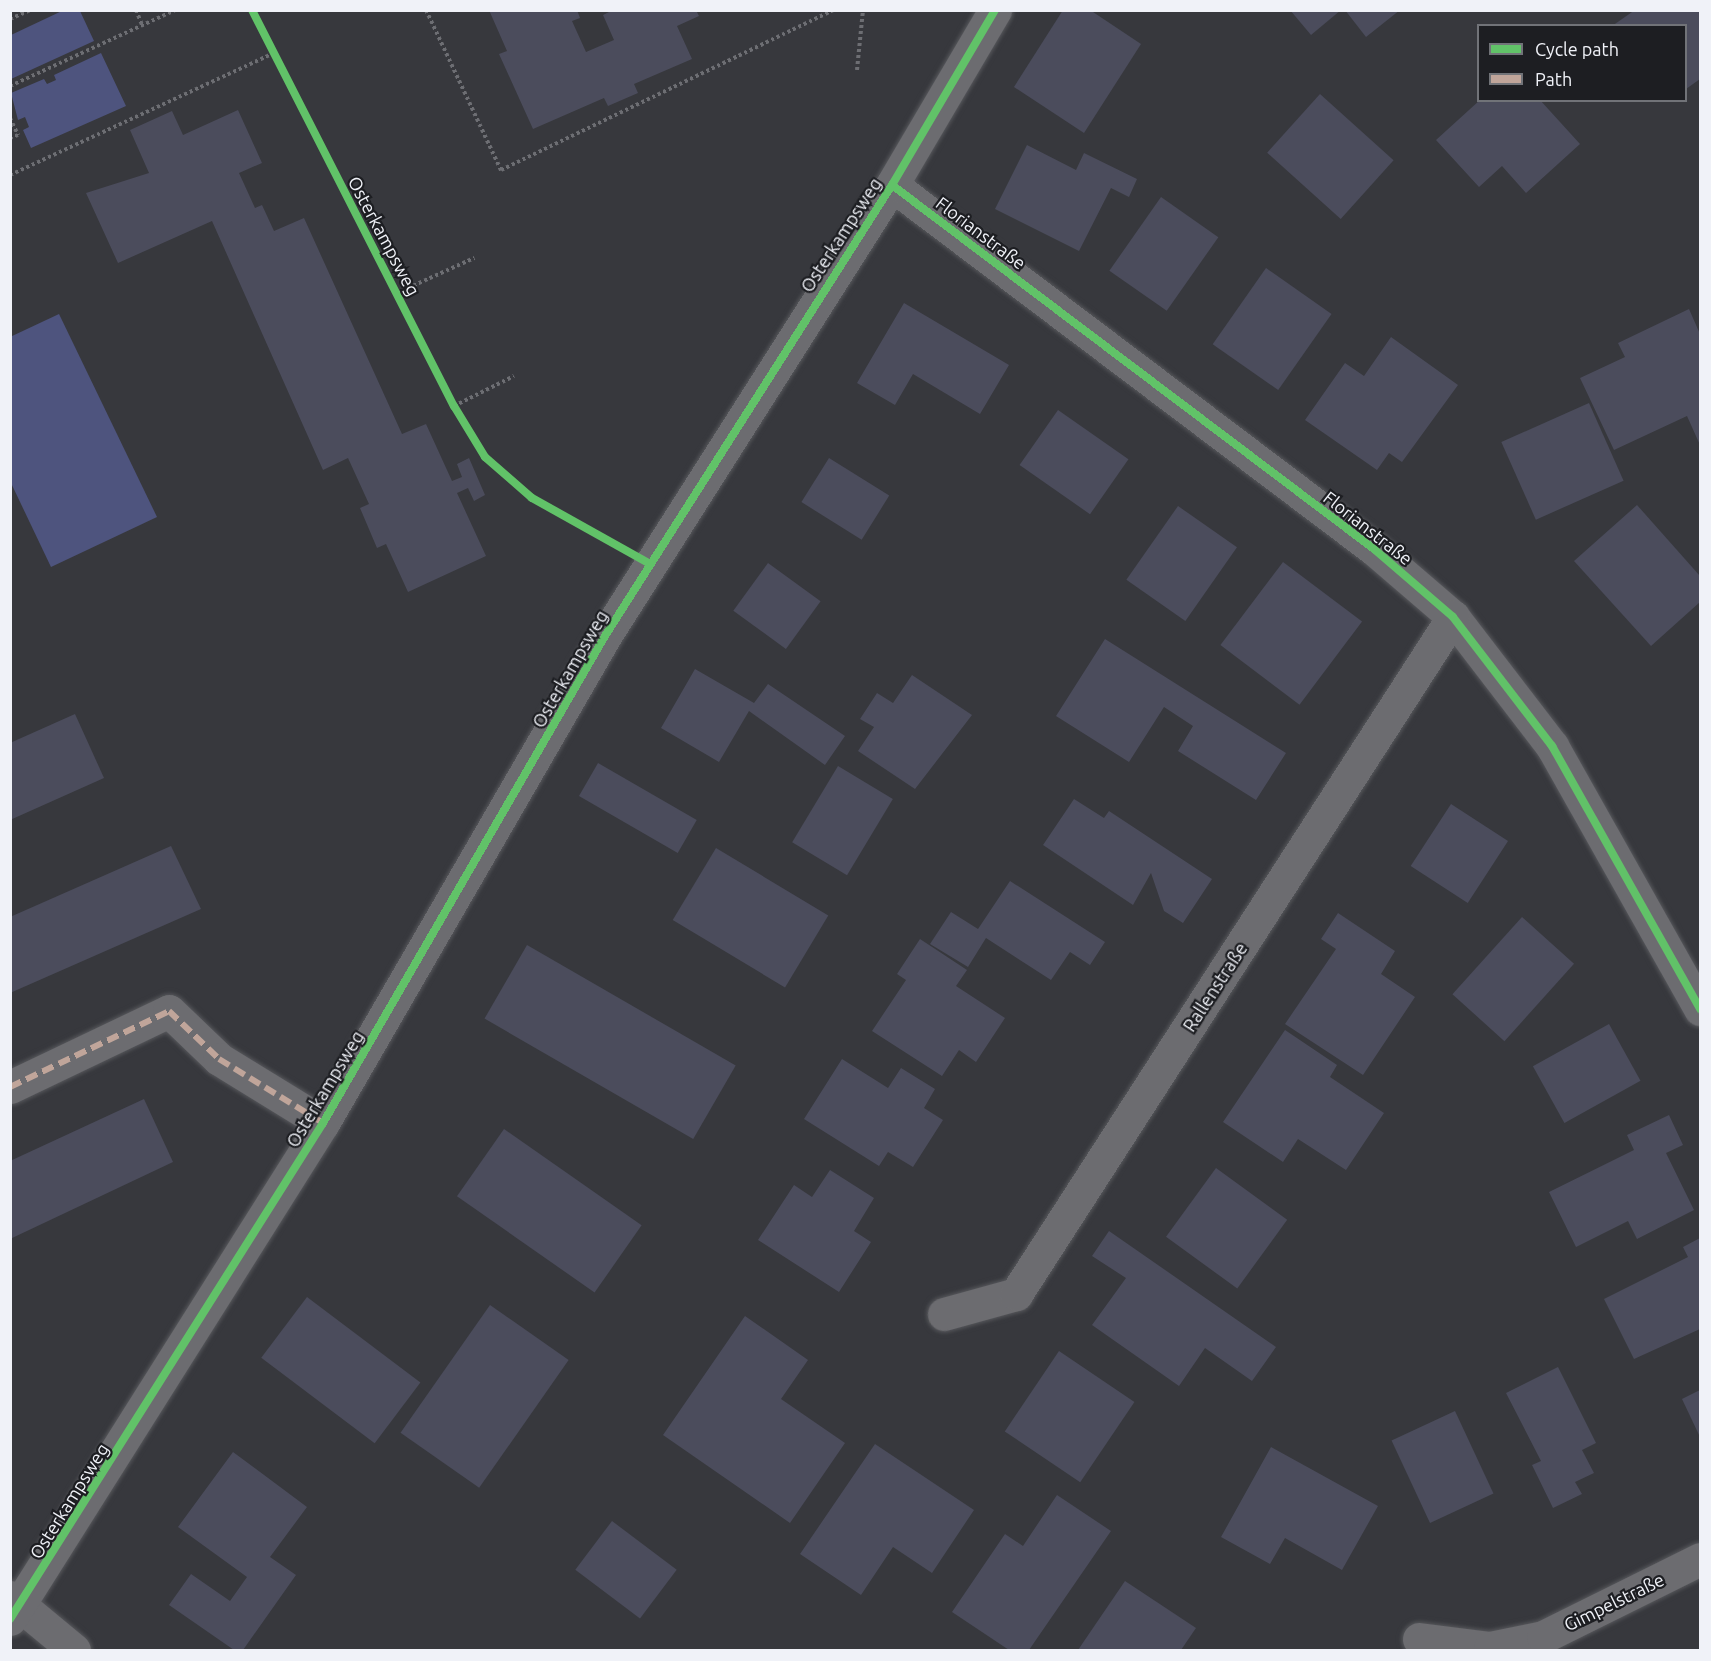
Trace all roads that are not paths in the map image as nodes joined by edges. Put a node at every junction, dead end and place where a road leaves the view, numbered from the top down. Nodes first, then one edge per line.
1 (995, 10) edge
2 (892, 185) junction
3 (1453, 616) junction
4 (1701, 1009) edge
5 (10, 1087) edge
6 (323, 1123) junction
7 (944, 1314) dead end
8 (1701, 1559) edge
9 (14, 1607) edge
10 (1419, 1639) dead end
11 (74, 1650) edge

1 - 2 street, Osterkampsweg
2 - 3 street, Florianstraße
2 - 6 street, Osterkampsweg
3 - 4 street, Florianstraße
3 - 7 street, Rallenstraße
5 - 6 street
6 - 9 street, Osterkampsweg
8 - 10 street, Gimpelstraße
9 - 11 street

